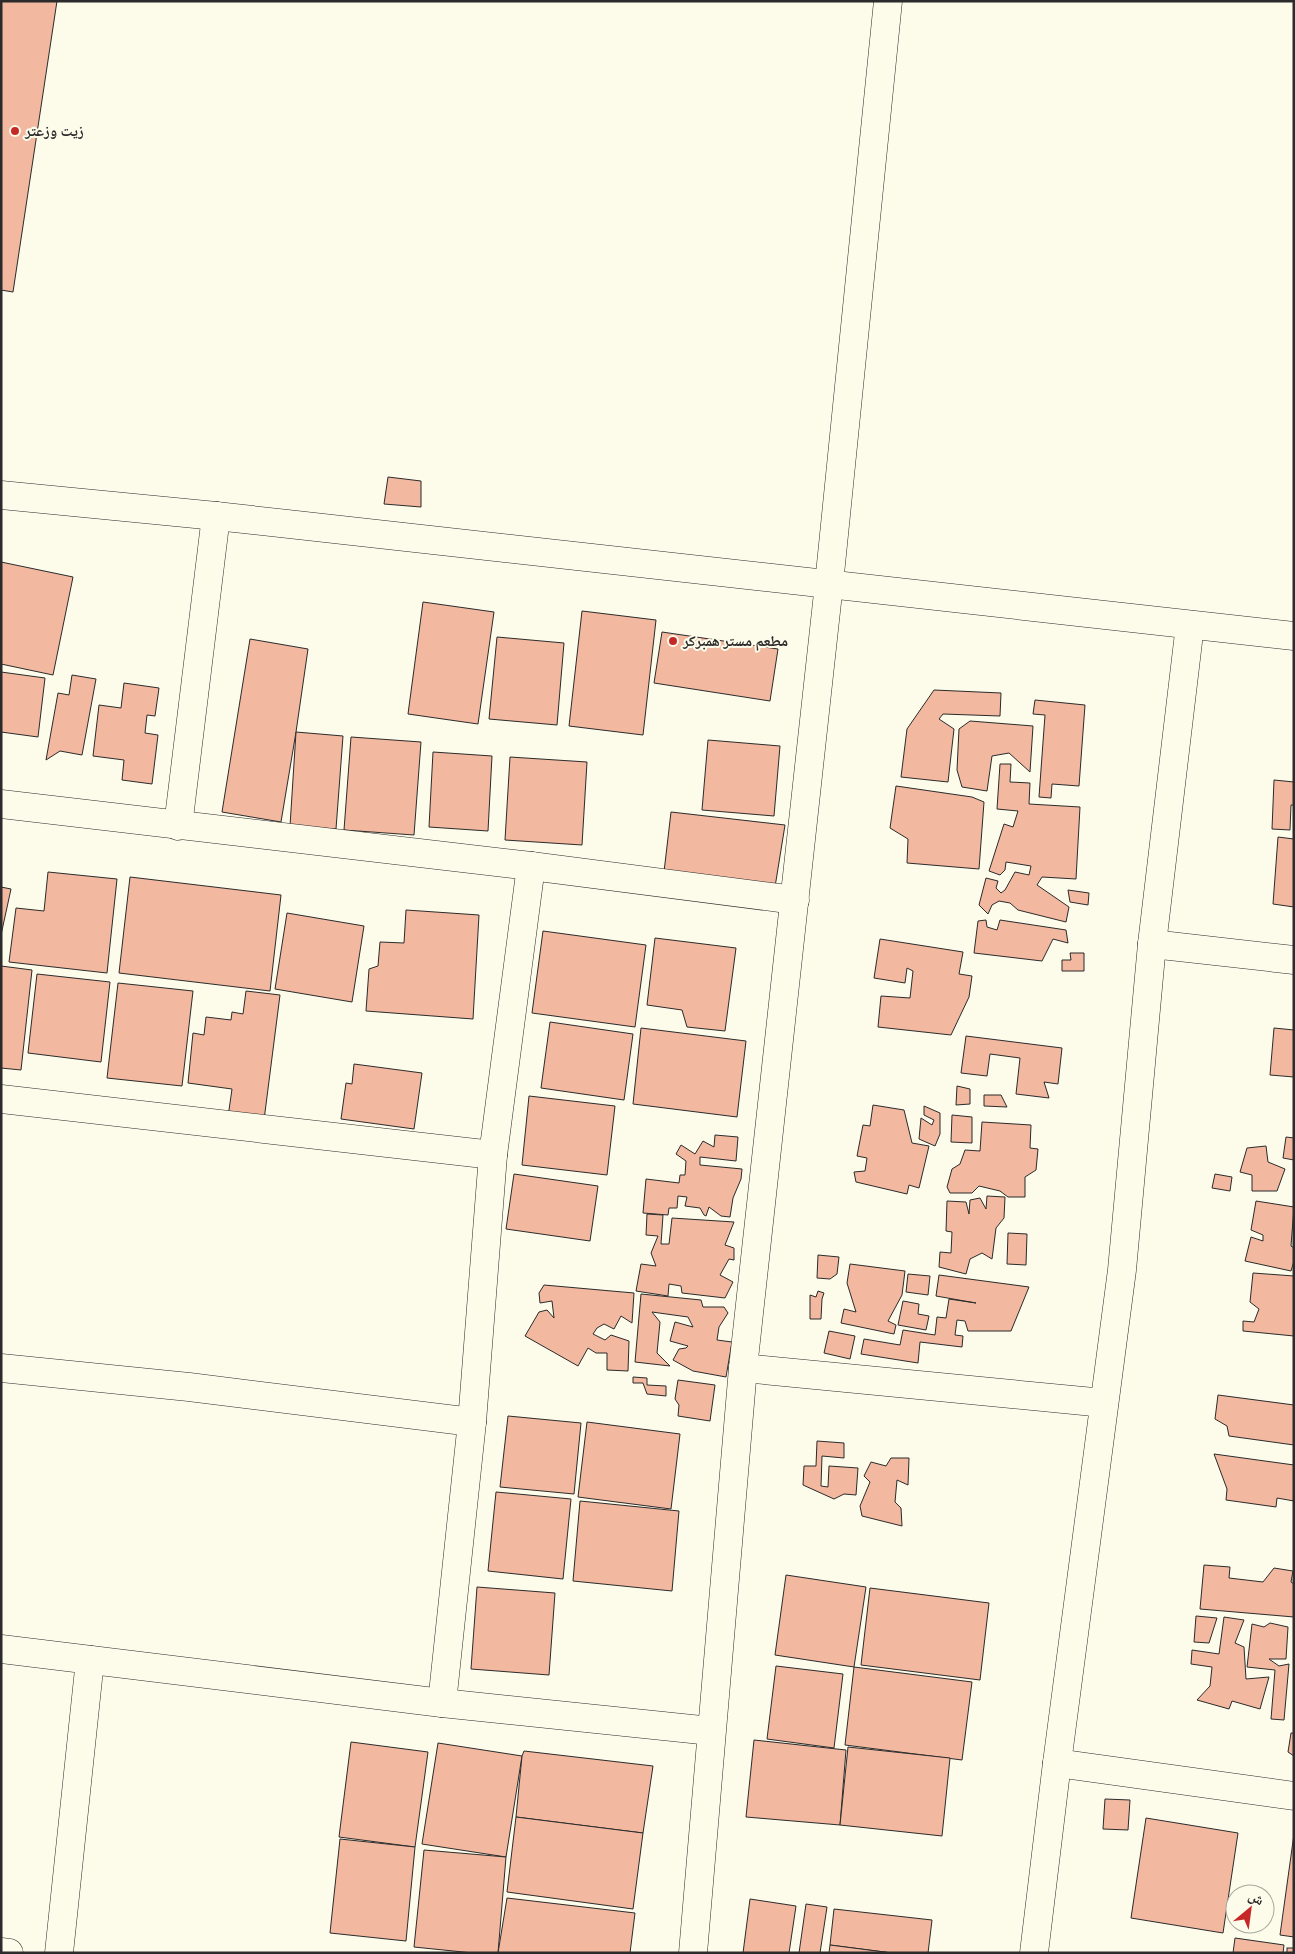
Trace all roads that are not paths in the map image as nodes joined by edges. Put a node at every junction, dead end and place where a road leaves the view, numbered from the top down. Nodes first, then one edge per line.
1 (888, 1) edge
2 (1, 495) edge
3 (216, 516) junction
4 (829, 584) junction
5 (1190, 624) junction
6 (1294, 636) edge
7 (1, 804) edge
8 (178, 826) junction
9 (531, 866) junction
10 (795, 900) junction
11 (1152, 944) junction
12 (1294, 960) edge
13 (1, 1100) edge
14 (493, 1155) junction
15 (1, 1368) edge
16 (743, 1368) junction
17 (1104, 1403) junction
18 (472, 1422) junction
19 (1, 1649) edge
20 (90, 1660) junction
21 (442, 1703) junction
22 (711, 1731) junction
23 (1057, 1763) junction
24 (1294, 1796) edge
25 (1, 1952) edge
26 (10, 1953) edge
27 (59, 1953) edge
28 (693, 1953) edge
29 (1034, 1953) edge

1 - 4 street
2 - 3 street
3 - 4 street
3 - 8 street
4 - 5 street
4 - 10 street
5 - 6 street
5 - 11 street
7 - 8 street
8 - 9 street
9 - 10 street
9 - 14 street
10 - 16 street
11 - 12 street
11 - 17 street
13 - 14 street
14 - 18 street
15 - 18 street
16 - 17 street
16 - 22 street
17 - 23 street
18 - 21 street
19 - 20 street
20 - 21 street
20 - 27 street
21 - 22 street
22 - 28 street
23 - 24 street
23 - 29 street
25 - 26 street

